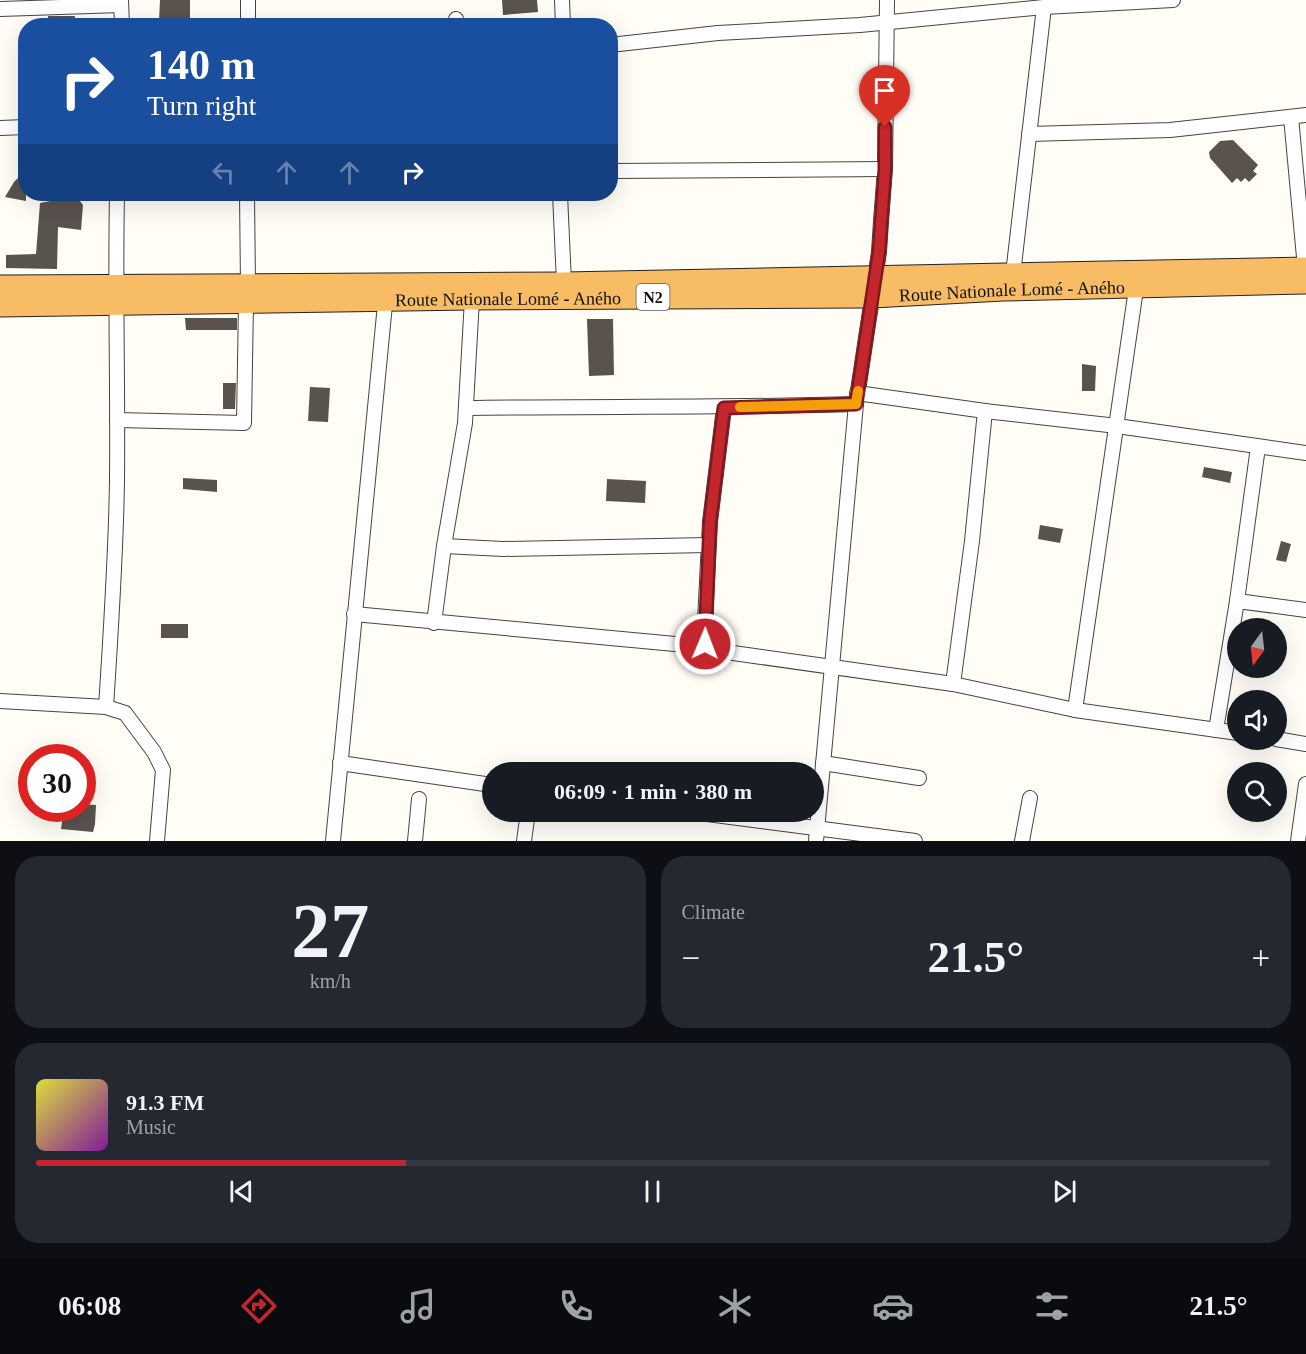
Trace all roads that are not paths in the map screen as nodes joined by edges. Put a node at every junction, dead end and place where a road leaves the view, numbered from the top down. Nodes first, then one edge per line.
1 (248, 0) edge
2 (562, 0) edge
3 (887, 0) edge
4 (1173, 0) edge
5 (121, 3) edge
6 (1044, 7) junction
7 (0, 9) edge
8 (122, 18) edge
9 (248, 18) edge
10 (563, 18) edge
11 (887, 22) junction
12 (618, 44) edge
13 (1306, 115) edge
14 (1290, 117) junction
15 (18, 127) edge
16 (0, 128) edge
17 (1029, 134) junction
18 (885, 169) junction
19 (618, 171) edge
20 (117, 201) edge
21 (248, 201) edge
22 (560, 201) edge
23 (1306, 273) edge
24 (1013, 274) junction
25 (564, 283) junction
26 (0, 285) edge
27 (873, 287) junction
28 (1136, 289) junction
29 (386, 292) junction
30 (116, 293) junction
31 (247, 294) junction
32 (472, 299) junction
33 (0, 306) edge
34 (856, 399) junction
35 (466, 408) junction
36 (724, 408) junction
37 (985, 411) junction
38 (117, 420) junction
39 (1117, 426) junction
40 (1258, 447) junction
41 (1306, 453) edge
42 (708, 545) junction
43 (444, 546) junction
44 (1237, 601) junction
45 (1306, 610) edge
46 (354, 615) junction
47 (434, 623) junction
48 (707, 647) junction
49 (831, 666) junction
50 (953, 684) junction
51 (0, 701) edge
52 (106, 706) junction
53 (1075, 710) junction
54 (1216, 730) junction
55 (1227, 732) edge
56 (1287, 741) edge
57 (1306, 744) edge
58 (823, 762) edge
59 (340, 763) junction
60 (824, 763) edge
61 (919, 778) dead end
62 (482, 784) edge
63 (1306, 784) edge
64 (1030, 798) dead end
65 (419, 799) dead end
66 (527, 822) edge
67 (749, 822) edge
68 (817, 834) edge
69 (157, 841) edge
70 (333, 841) edge
71 (415, 841) edge
72 (524, 841) edge
73 (915, 841) edge
74 (1022, 841) edge
75 (1298, 841) edge

1 - 9 street
2 - 10 street
3 - 11 street
4 - 6 street
5 - 7 street
5 - 8 street
6 - 11 street
6 - 17 street
11 - 12 street
11 - 18 street
13 - 14 street
14 - 17 street
14 - 23 street
15 - 16 street
17 - 24 street
18 - 19 street
18 - 27 street
20 - 30 street
21 - 31 street
22 - 25 street
23 - 24 highway, Route Nationale Lomé - Aného / N2
23 - 28 highway, Route Nationale Lomé - Aného / N2
24 - 27 highway, Route Nationale Lomé - Aného / N2
25 - 27 highway, Route Nationale Lomé - Aného / N2
25 - 29 highway, Route Nationale Lomé - Aného / N2
26 - 30 highway, Route Nationale Lomé - Aného / N2
27 - 28 highway, Route Nationale Lomé - Aného / N2
27 - 32 highway, Route Nationale Lomé - Aného / N2
27 - 34 street
28 - 39 street
29 - 31 highway, Route Nationale Lomé - Aného / N2
29 - 32 highway, Route Nationale Lomé - Aného / N2
29 - 46 street
30 - 31 highway, Route Nationale Lomé - Aného / N2
30 - 33 highway, Route Nationale Lomé - Aného / N2
30 - 38 street
31 - 38 street
32 - 35 street
34 - 36 street
34 - 37 street
34 - 49 street
35 - 36 street
35 - 43 street
36 - 42 street
37 - 39 street
37 - 50 street
38 - 52 street
39 - 40 street
39 - 53 street
40 - 41 street
40 - 44 street
42 - 43 street
42 - 48 street
43 - 47 street
44 - 45 street
44 - 54 street
46 - 47 street
46 - 59 street
47 - 48 street
48 - 49 street
49 - 50 street
49 - 58 street
50 - 53 street
51 - 52 street
52 - 69 street
53 - 54 street
54 - 55 street
56 - 57 street
59 - 62 street
59 - 70 street
60 - 61 street
63 - 75 street
64 - 74 street
65 - 71 street
66 - 72 street
67 - 68 street
68 - 73 street

